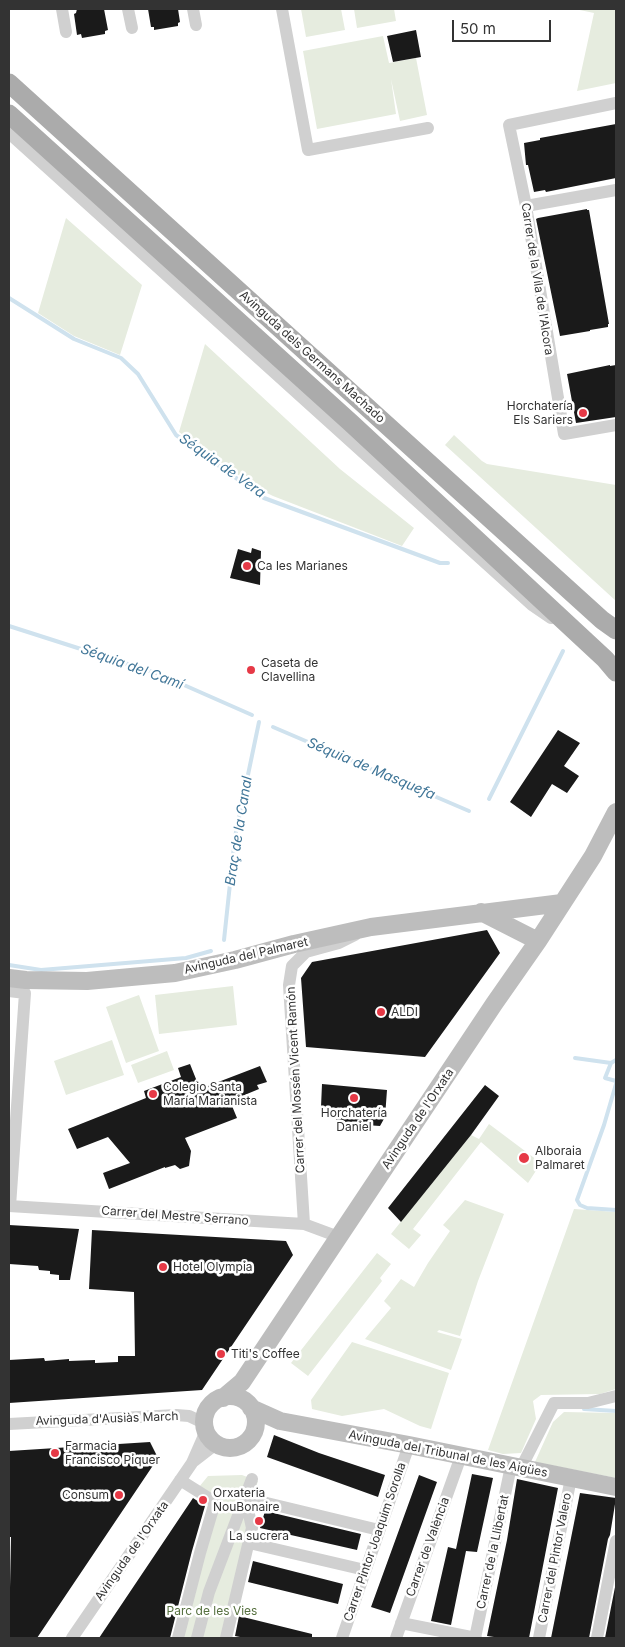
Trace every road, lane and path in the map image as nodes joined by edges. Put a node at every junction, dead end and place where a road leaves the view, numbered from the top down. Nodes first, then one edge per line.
1 (62, 9) edge
2 (128, 9) edge
3 (193, 9) edge
4 (282, 9) edge
5 (196, 25) dead end
6 (132, 28) dead end
7 (66, 32) dead end
8 (9, 83) edge
9 (616, 103) edge
10 (9, 114) edge
11 (428, 128) dead end
12 (9, 132) edge
13 (616, 190) edge
14 (526, 206) junction
15 (616, 425) edge
16 (616, 630) edge
17 (584, 640) junction
18 (616, 672) edge
19 (616, 812) edge
20 (616, 841) edge
21 (593, 856) junction
22 (562, 903) junction
23 (481, 912) junction
24 (371, 927) junction
25 (538, 941) junction
26 (9, 978) edge
27 (9, 991) edge
28 (10, 1206) edge
29 (304, 1224) junction
30 (339, 1237) junction
31 (242, 1382) junction
32 (616, 1396) edge
33 (223, 1398) junction
34 (248, 1404) junction
35 (280, 1421) junction
36 (9, 1424) edge
37 (209, 1432) junction
38 (253, 1434) junction
39 (409, 1445) junction
40 (461, 1456) junction
41 (516, 1467) junction
42 (571, 1478) junction
43 (252, 1479) dead end
44 (180, 1480) junction
45 (616, 1487) edge
46 (245, 1497) junction
47 (379, 1530) junction
48 (616, 1541) edge
49 (249, 1543) junction
50 (365, 1570) junction
51 (401, 1623) junction
52 (72, 1638) edge
53 (178, 1638) edge
54 (197, 1638) edge
55 (226, 1638) edge
56 (342, 1638) edge
57 (396, 1638) edge
58 (476, 1638) edge
59 (539, 1638) edge
60 (598, 1638) edge

1 - 7 street
2 - 6 street
3 - 5 street
4 - 11 street
8 - 16 main road, Avinguda dels Germans Machado
9 - 14 street, Carrer de la Vila de l'Alcora
10 - 17 main road, Avinguda dels Germans Machado
12 - 17 street, Avinguda dels Germans Machado
13 - 14 street
14 - 15 street, Carrer de la Vila de l'Alcora
17 - 18 main road, Avinguda dels Germans Machado
19 - 21 main road, Avinguda de l'Orxata
20 - 21 main road, Avinguda de l'Orxata
21 - 22 main road, Avinguda de l'Orxata
22 - 23 main road, Avinguda del Palmaret
22 - 25 main road, Avinguda de l'Orxata
23 - 24 main road, Avinguda del Palmaret
23 - 25 main road
24 - 26 main road, Avinguda del Palmaret
24 - 29 street, Carrer del Mossén Vicent Ramón
25 - 30 main road, Avinguda de l'Orxata
27 - 28 street
28 - 29 street, Carrer del Mestre Serrano
29 - 30 street, Carrer del Mestre Serrano
30 - 31 main road, Avinguda de l'Orxata
31 - 33 main road, Avinguda de l'Orxata
31 - 34 main road
32 - 41 street, Carrer de la Llibertat
33 - 34 main road
33 - 37 main road
34 - 35 main road, Avinguda del Tribunal de les Aigües
34 - 38 main road
35 - 38 main road
35 - 39 main road, Avinguda del Tribunal de les Aigües
36 - 37 street, Avinguda d'Ausiàs March
37 - 38 main road
37 - 44 street, Avinguda de l'Orxata
39 - 40 main road, Avinguda del Tribunal de les Aigües
39 - 47 street, Carrer Pintor Joaquim Sorolla
40 - 41 main road, Avinguda del Tribunal de les Aigües
40 - 51 street, Carrer de València
41 - 42 main road, Avinguda del Tribunal de les Aigües
41 - 58 street, Carrer de la Llibertat
42 - 45 main road, Avinguda del Tribunal de les Aigües
42 - 59 street, Carrer del Pintor Valero
43 - 46 street
44 - 52 street, Avinguda de l'Orxata
44 - 53 street
46 - 47 street
46 - 49 street
46 - 54 street
47 - 50 street, Carrer Pintor Joaquim Sorolla
48 - 60 street
49 - 50 street
49 - 55 street
50 - 56 street, Carrer Pintor Joaquim Sorolla
51 - 57 street, Carrer de València
51 - 58 street

